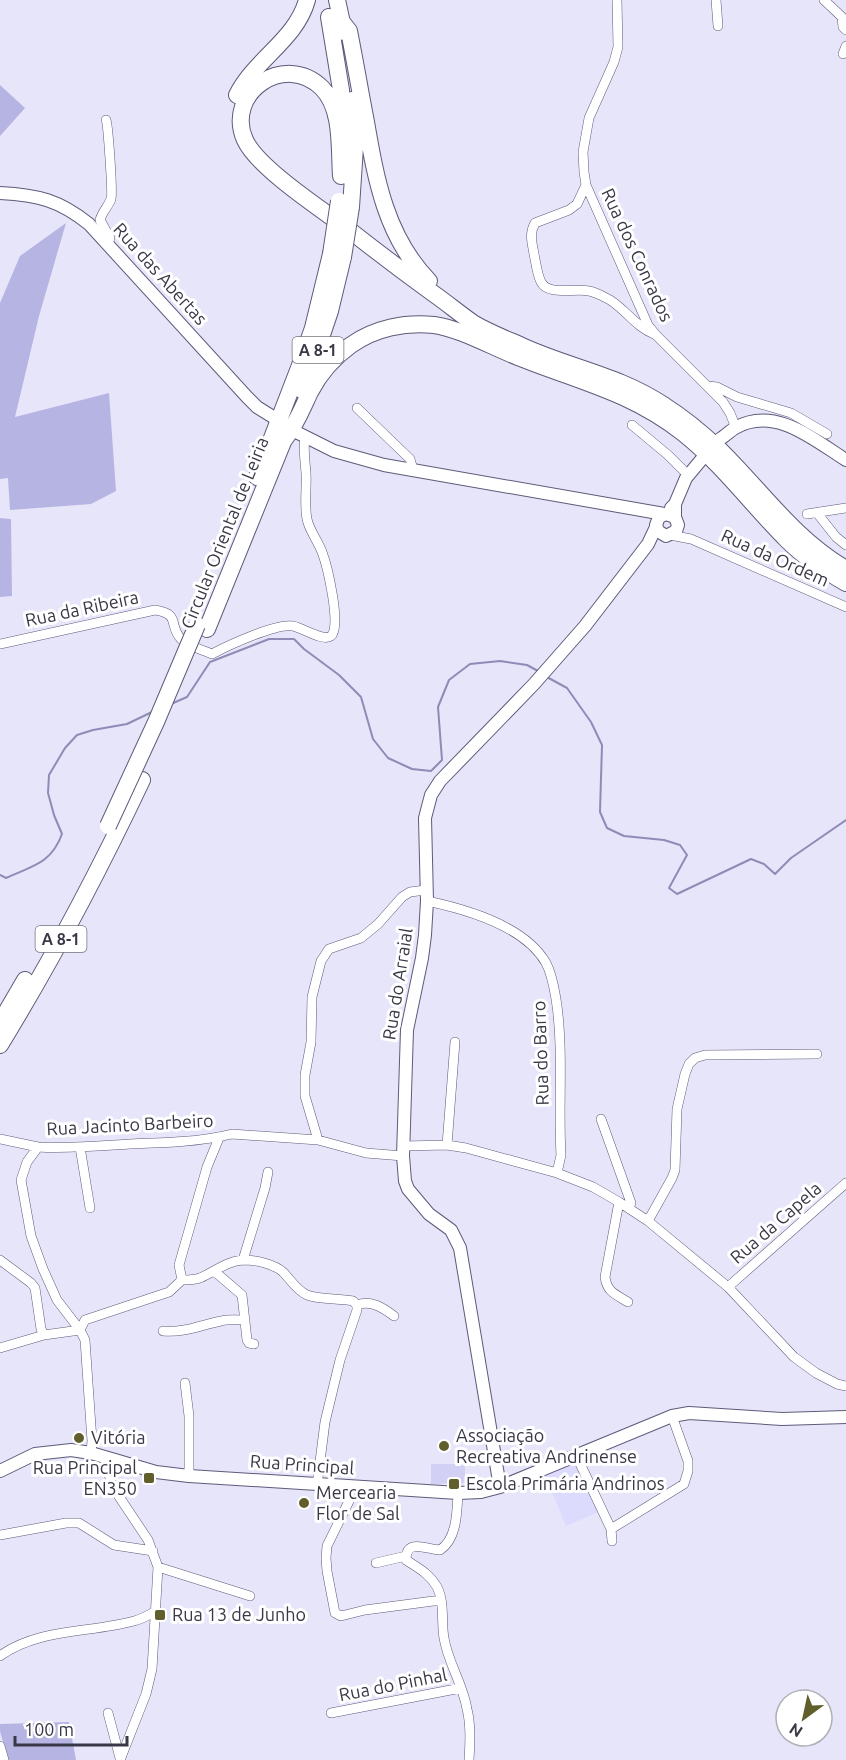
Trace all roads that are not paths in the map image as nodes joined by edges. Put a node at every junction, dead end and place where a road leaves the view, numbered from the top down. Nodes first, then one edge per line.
1 (307, 0) edge
2 (326, 0) edge
3 (337, 0) edge
4 (617, 0) edge
5 (716, 0) edge
6 (824, 0) edge
7 (844, 12) edge
8 (342, 22) junction
9 (718, 26) dead end
10 (846, 30) edge
11 (106, 120) dead end
12 (341, 176) junction
13 (586, 185) junction
14 (0, 193) edge
15 (345, 204) junction
16 (108, 243) junction
17 (338, 256) junction
18 (490, 331) junction
19 (656, 335) junction
20 (521, 358) junction
21 (708, 386) junction
22 (357, 408) dead end
23 (273, 417) dead end
24 (632, 426) dead end
25 (736, 428) junction
26 (827, 435) dead end
27 (296, 437) junction
28 (720, 439) dead end
29 (700, 460) dead end
30 (846, 460) edge
31 (413, 470) junction
32 (688, 475) junction
33 (846, 508) edge
34 (817, 513) junction
35 (807, 514) dead end
36 (666, 520) junction
37 (668, 536) junction
38 (691, 539) junction
39 (648, 544) junction
40 (846, 545) edge
41 (846, 569) edge
42 (846, 583) edge
43 (846, 607) edge
44 (202, 627) junction
45 (0, 644) edge
46 (113, 829) junction
47 (426, 895) junction
48 (0, 1023) edge
49 (455, 1042) dead end
50 (0, 1046) edge
51 (817, 1054) dead end
52 (601, 1119) dead end
53 (219, 1137) junction
54 (0, 1139) edge
55 (318, 1140) junction
56 (447, 1145) junction
57 (38, 1147) junction
58 (80, 1147) junction
59 (403, 1151) junction
60 (268, 1172) dead end
61 (557, 1173) junction
62 (846, 1183) edge
63 (619, 1202) junction
64 (90, 1208) dead end
65 (628, 1208) junction
66 (648, 1221) junction
67 (0, 1260) edge
68 (243, 1260) junction
69 (214, 1271) junction
70 (182, 1280) junction
71 (728, 1287) junction
72 (628, 1302) dead end
73 (357, 1305) junction
74 (394, 1316) dead end
75 (245, 1320) junction
76 (80, 1330) junction
77 (163, 1331) dead end
78 (44, 1335) junction
79 (254, 1344) dead end
80 (0, 1348) edge
81 (185, 1383) dead end
82 (846, 1386) edge
83 (672, 1416) junction
84 (846, 1417) edge
85 (91, 1453) junction
86 (576, 1455) junction
87 (111, 1459) junction
88 (0, 1471) edge
89 (189, 1476) junction
90 (317, 1485) junction
91 (351, 1486) junction
92 (500, 1487) junction
93 (458, 1493) junction
94 (611, 1529) junction
95 (0, 1535) edge
96 (612, 1541) dead end
97 (153, 1551) junction
98 (406, 1556) junction
99 (376, 1563) dead end
100 (158, 1567) junction
101 (250, 1596) dead end
102 (441, 1600) junction
103 (156, 1611) junction
104 (0, 1656) edge
105 (461, 1688) junction
106 (108, 1713) dead end
107 (331, 1713) dead end
108 (0, 1746) edge
109 (120, 1759) edge
110 (3, 1760) edge
111 (469, 1760) edge

1 - 20 highway
2 - 12 highway, Circular Oriental de Leiria / A 8-1
3 - 8 highway, Circular Oriental de Leiria / A 8-1
4 - 13 street, Rua dos Conrados
5 - 9 street
6 - 7 street
7 - 10 street
8 - 15 highway, Circular Oriental de Leiria / A 8-1
8 - 18 highway
11 - 16 street
12 - 15 highway, Circular Oriental de Leiria / A 8-1
12 - 18 highway
13 - 19 street, Rua dos Conrados
13 - 19 street
14 - 16 street, Rua das Abertas
15 - 17 highway, Circular Oriental de Leiria / A 8-1, bridge
16 - 23 street, Rua das Abertas
17 - 27 highway, Circular Oriental de Leiria / A 8-1
17 - 44 highway, Circular Oriental de Leiria / A 8-1
18 - 41 highway
19 - 21 street, Rua dos Conrados
20 - 27 highway
20 - 42 highway
21 - 25 street, Rua dos Conrados
21 - 26 street
22 - 31 street
24 - 32 street
25 - 28 street
25 - 30 street
27 - 31 street
27 - 44 highway, Circular Oriental de Leiria / A 8-1
27 - 45 street, Rua da Ribeira
29 - 32 street, Rua do Arraial
31 - 36 street
32 - 36 street, Rua do Arraial
33 - 34 street
34 - 35 street
34 - 40 street
36 - 37 street
36 - 38 street, Rua da Ordem
36 - 39 street, Rua do Arraial
37 - 38 street, Rua da Ordem
37 - 39 street, Rua do Arraial
38 - 43 street, Rua da Ordem
39 - 47 street, Rua do Arraial
44 - 46 highway, Circular Oriental de Leiria / A 8-1, bridge
46 - 48 highway, Circular Oriental de Leiria / A 8-1
46 - 50 highway, Circular Oriental de Leiria / A 8-1
47 - 55 street
47 - 59 street, Rua do Arraial
47 - 61 street, Rua do Barro
49 - 56 street
51 - 66 street
52 - 65 street
53 - 55 street, Rua Jacinto Barbeiro
53 - 58 street, Rua Jacinto Barbeiro
53 - 70 street
54 - 57 street
55 - 59 street, Rua Jacinto Barbeiro
56 - 59 street, Rua Jacinto Barbeiro
56 - 61 street, Rua Jacinto Barbeiro
57 - 58 street, Rua Jacinto Barbeiro
57 - 76 street, Rua Jacinto Barbeiro
58 - 64 street
59 - 92 street, Rua do Arraial
60 - 68 street
61 - 63 street, Rua Jacinto Barbeiro
62 - 71 street, Rua da Capela
63 - 65 street, Rua Jacinto Barbeiro
63 - 72 street
65 - 66 street, Rua Jacinto Barbeiro
66 - 71 street, Rua Jacinto Barbeiro
67 - 78 street
68 - 69 street
68 - 73 street
69 - 70 street
69 - 75 street
70 - 76 street
71 - 82 street, Rua Jacinto Barbeiro
73 - 74 street
73 - 90 street
75 - 77 street
75 - 79 street
76 - 78 street
76 - 85 street, Rua Jacinto Barbeiro
78 - 80 street
81 - 89 street
83 - 84 street, Rua Principal
83 - 86 street, Rua Principal
83 - 94 street
85 - 87 street, Rua Principal
85 - 88 street, Rua Principal
86 - 92 street, Rua Principal
86 - 94 street
87 - 89 street, Rua Principal
87 - 97 street
89 - 90 street, Rua Principal
90 - 91 street, Rua Principal
91 - 93 street, Rua Principal
91 - 102 street
92 - 93 street, Rua Principal
93 - 98 street
94 - 96 street
95 - 97 street
97 - 100 street
98 - 99 street
98 - 102 street
100 - 101 street
100 - 103 street
102 - 105 street
103 - 104 street
103 - 109 street
105 - 107 street, Rua do Pinhal
105 - 111 street
106 - 109 street
108 - 110 street

